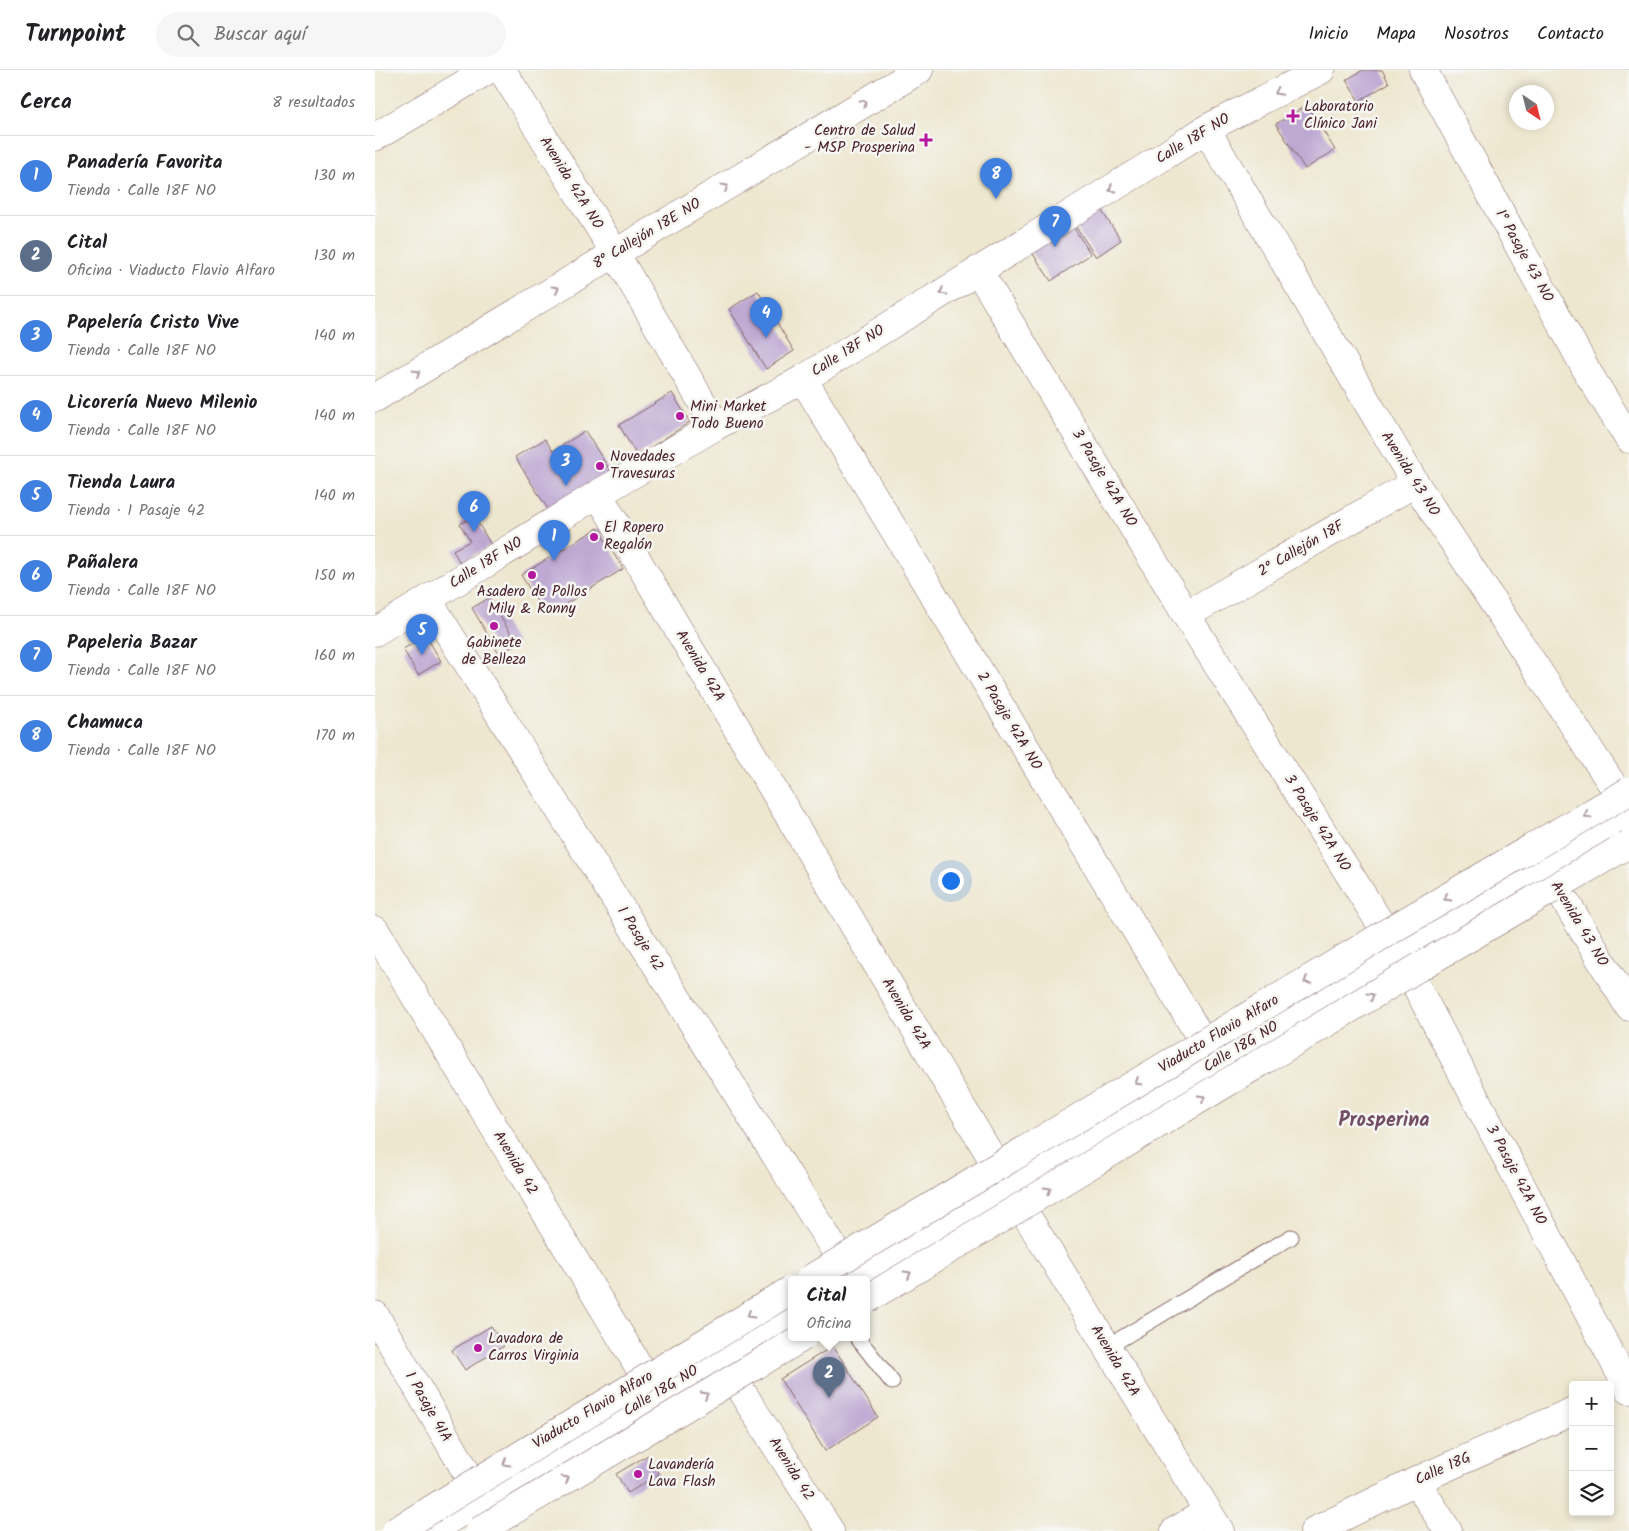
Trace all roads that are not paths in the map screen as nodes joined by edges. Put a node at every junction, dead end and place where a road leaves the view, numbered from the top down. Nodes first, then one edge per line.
1 (488, 70) edge
2 (502, 70) edge
3 (919, 70) edge
4 (1321, 70) edge
5 (1423, 70) edge
6 (1205, 129) junction
7 (375, 137) edge
8 (615, 253) junction
9 (978, 270) junction
10 (803, 379) junction
11 (375, 398) edge
12 (715, 426) junction
13 (1629, 439) edge
14 (1415, 483) junction
15 (598, 494) junction
16 (427, 600) junction
17 (1186, 615) junction
18 (375, 632) edge
19 (1629, 791) edge
20 (1629, 810) edge
21 (1629, 817) edge
22 (1629, 844) edge
23 (1545, 866) junction
24 (375, 930) edge
25 (1399, 953) junction
26 (1629, 1007) edge
27 (1216, 1062) junction
28 (1009, 1187) junction
29 (1291, 1237) dead end
30 (814, 1276) edge
31 (851, 1276) edge
32 (858, 1276) edge
33 (788, 1292) edge
34 (870, 1297) edge
35 (375, 1315) edge
36 (788, 1317) edge
37 (796, 1341) edge
38 (860, 1341) edge
39 (1107, 1347) junction
40 (719, 1356) junction
41 (892, 1382) dead end
42 (1624, 1389) edge
43 (656, 1395) junction
44 (1569, 1413) edge
45 (1416, 1481) junction
46 (482, 1499) junction
47 (1213, 1521) edge
48 (395, 1531) edge
49 (430, 1531) edge
50 (479, 1531) edge
51 (501, 1531) edge
52 (830, 1531) edge
53 (1175, 1531) edge
54 (1314, 1531) edge
55 (1448, 1531) edge

1 - 7 street
2 - 8 street, Avenida 42A NO
8 -> 3 street, 8° Callejón 18E NO
4 -> 6 street, Calle 18F NO
5 - 13 street, 1° Pasaje 43 NO
6 -> 9 street, Calle 18F NO
6 - 14 street, Avenida 43 NO
11 -> 8 street, 8° Callejón 18E NO
8 - 12 street, Avenida 42A NO
9 -> 10 street, Calle 18F NO
9 - 17 street, 3 Pasaje 42A NO
10 - 12 street, Calle 18F NO
10 - 27 street, 2 Pasaje 42A NO
12 - 15 street, Calle 18F NO
14 - 17 street, 2° Callejón 18F
14 - 20 street, Avenida 43 NO
15 - 16 street, Calle 18F NO
15 - 28 street, Avenida 42A
16 - 18 street, Calle 18F NO
16 - 31 street, 1 Pasaje 42
17 - 25 street, 3 Pasaje 42A NO
19 -> 30 street, Viaducto Flavio Alfaro, bridge
21 - 23 street, Calle 18G NO
34 -> 22 street, bridge
23 - 25 street, Calle 18G NO
23 - 26 street, Avenida 43 NO
24 - 43 street, Avenida 42
25 - 27 street, Calle 18G NO
25 - 42 street, 3 Pasaje 42A NO
27 - 28 street, Calle 18G NO
28 - 32 street, Calle 18G NO
28 - 39 street, Avenida 42A
29 - 39 lane
33 -> 48 street, Viaducto Flavio Alfaro, bridge
35 - 46 street, 1 Pasaje 41A
36 - 40 street, Calle 18G NO
50 -> 37 street, bridge
38 - 41 lane
39 - 47 street, Avenida 42A
40 - 43 street, Calle 18G NO
40 - 52 street, Avenida 42
43 - 46 street, Calle 18G NO
44 - 45 street, Calle 18G
45 - 54 street, Calle 18G
45 - 55 street
46 - 49 street, Calle 18G NO
46 - 51 street, 1 Pasaje 41A
47 - 53 street

